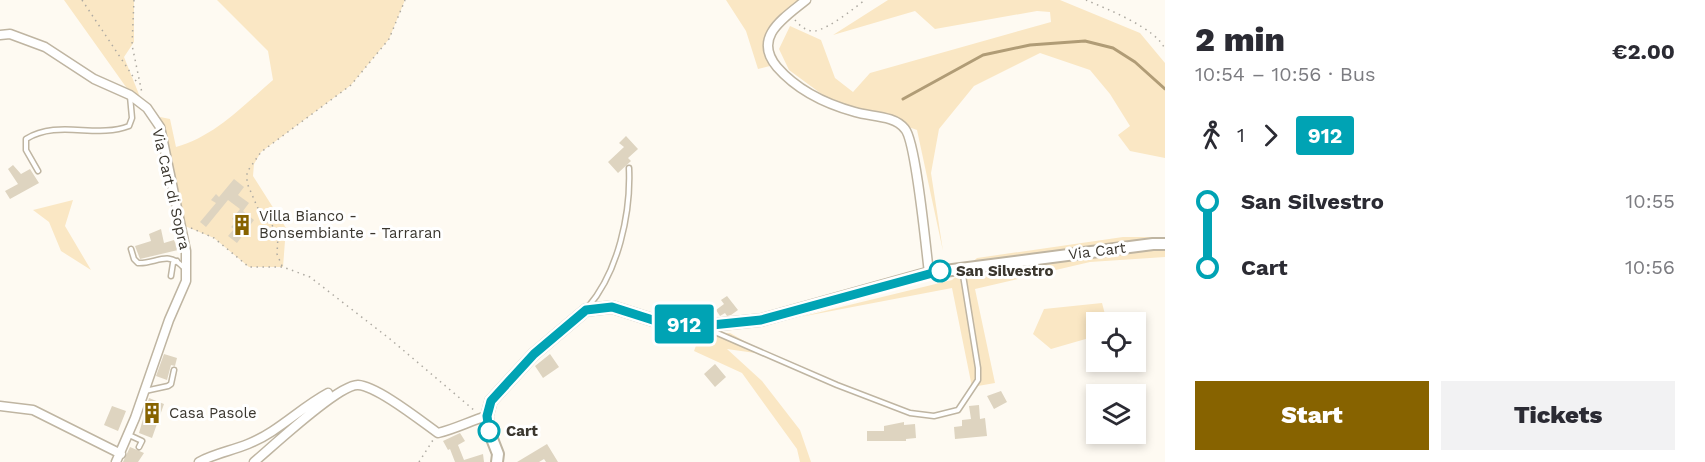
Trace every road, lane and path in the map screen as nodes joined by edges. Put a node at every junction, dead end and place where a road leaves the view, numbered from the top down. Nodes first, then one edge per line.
1 (82, 0) edge
2 (134, 0) edge
3 (405, 0) edge
4 (806, 0) edge
5 (865, 0) edge
6 (1086, 0) edge
7 (789, 14) junction
8 (0, 34) edge
9 (1165, 49) edge
10 (140, 87) junction
11 (130, 95) junction
12 (147, 108) junction
13 (629, 168) dead end
14 (38, 171) dead end
15 (180, 224) junction
16 (1165, 244) edge
17 (131, 249) dead end
18 (177, 261) junction
19 (283, 267) junction
20 (962, 268) junction
21 (186, 270) junction
22 (929, 273) junction
23 (171, 276) dead end
24 (586, 310) junction
25 (702, 326) junction
26 (174, 370) dead end
27 (357, 384) junction
28 (145, 391) junction
29 (0, 406) edge
30 (487, 416) junction
31 (438, 433) junction
32 (129, 435) junction
33 (139, 447) dead end
34 (118, 458) edge
35 (199, 462) edge
36 (254, 462) edge
37 (419, 462) edge
38 (497, 462) edge

1 - 10 path
2 - 10 path
3 - 19 path
4 - 7 street
5 - 7 path
6 - 9 path
7 - 22 street
8 - 11 street, Via Cart di Sopra
10 - 12 path
11 - 12 street, Via Cart di Sopra
11 - 14 lane
12 - 15 street, Via Cart di Sopra
13 - 24 lane
15 - 19 path
15 - 21 street, Via Cart di Sopra
16 - 20 street, Via Cart
17 - 18 lane
18 - 21 lane
18 - 23 lane
19 - 30 path
20 - 22 street, Via Cart
20 - 25 lane
21 - 28 street, Via Cart di Sopra
22 - 25 street, Via Cart
24 - 25 street, Via Cart
24 - 30 street
26 - 28 lane
27 - 31 street
27 - 35 street
27 - 36 street
28 - 32 street, Via Cart di Sopra
29 - 34 street
30 - 31 street
30 - 38 street
31 - 37 path
32 - 33 lane
32 - 34 street, Via Cart di Sopra

